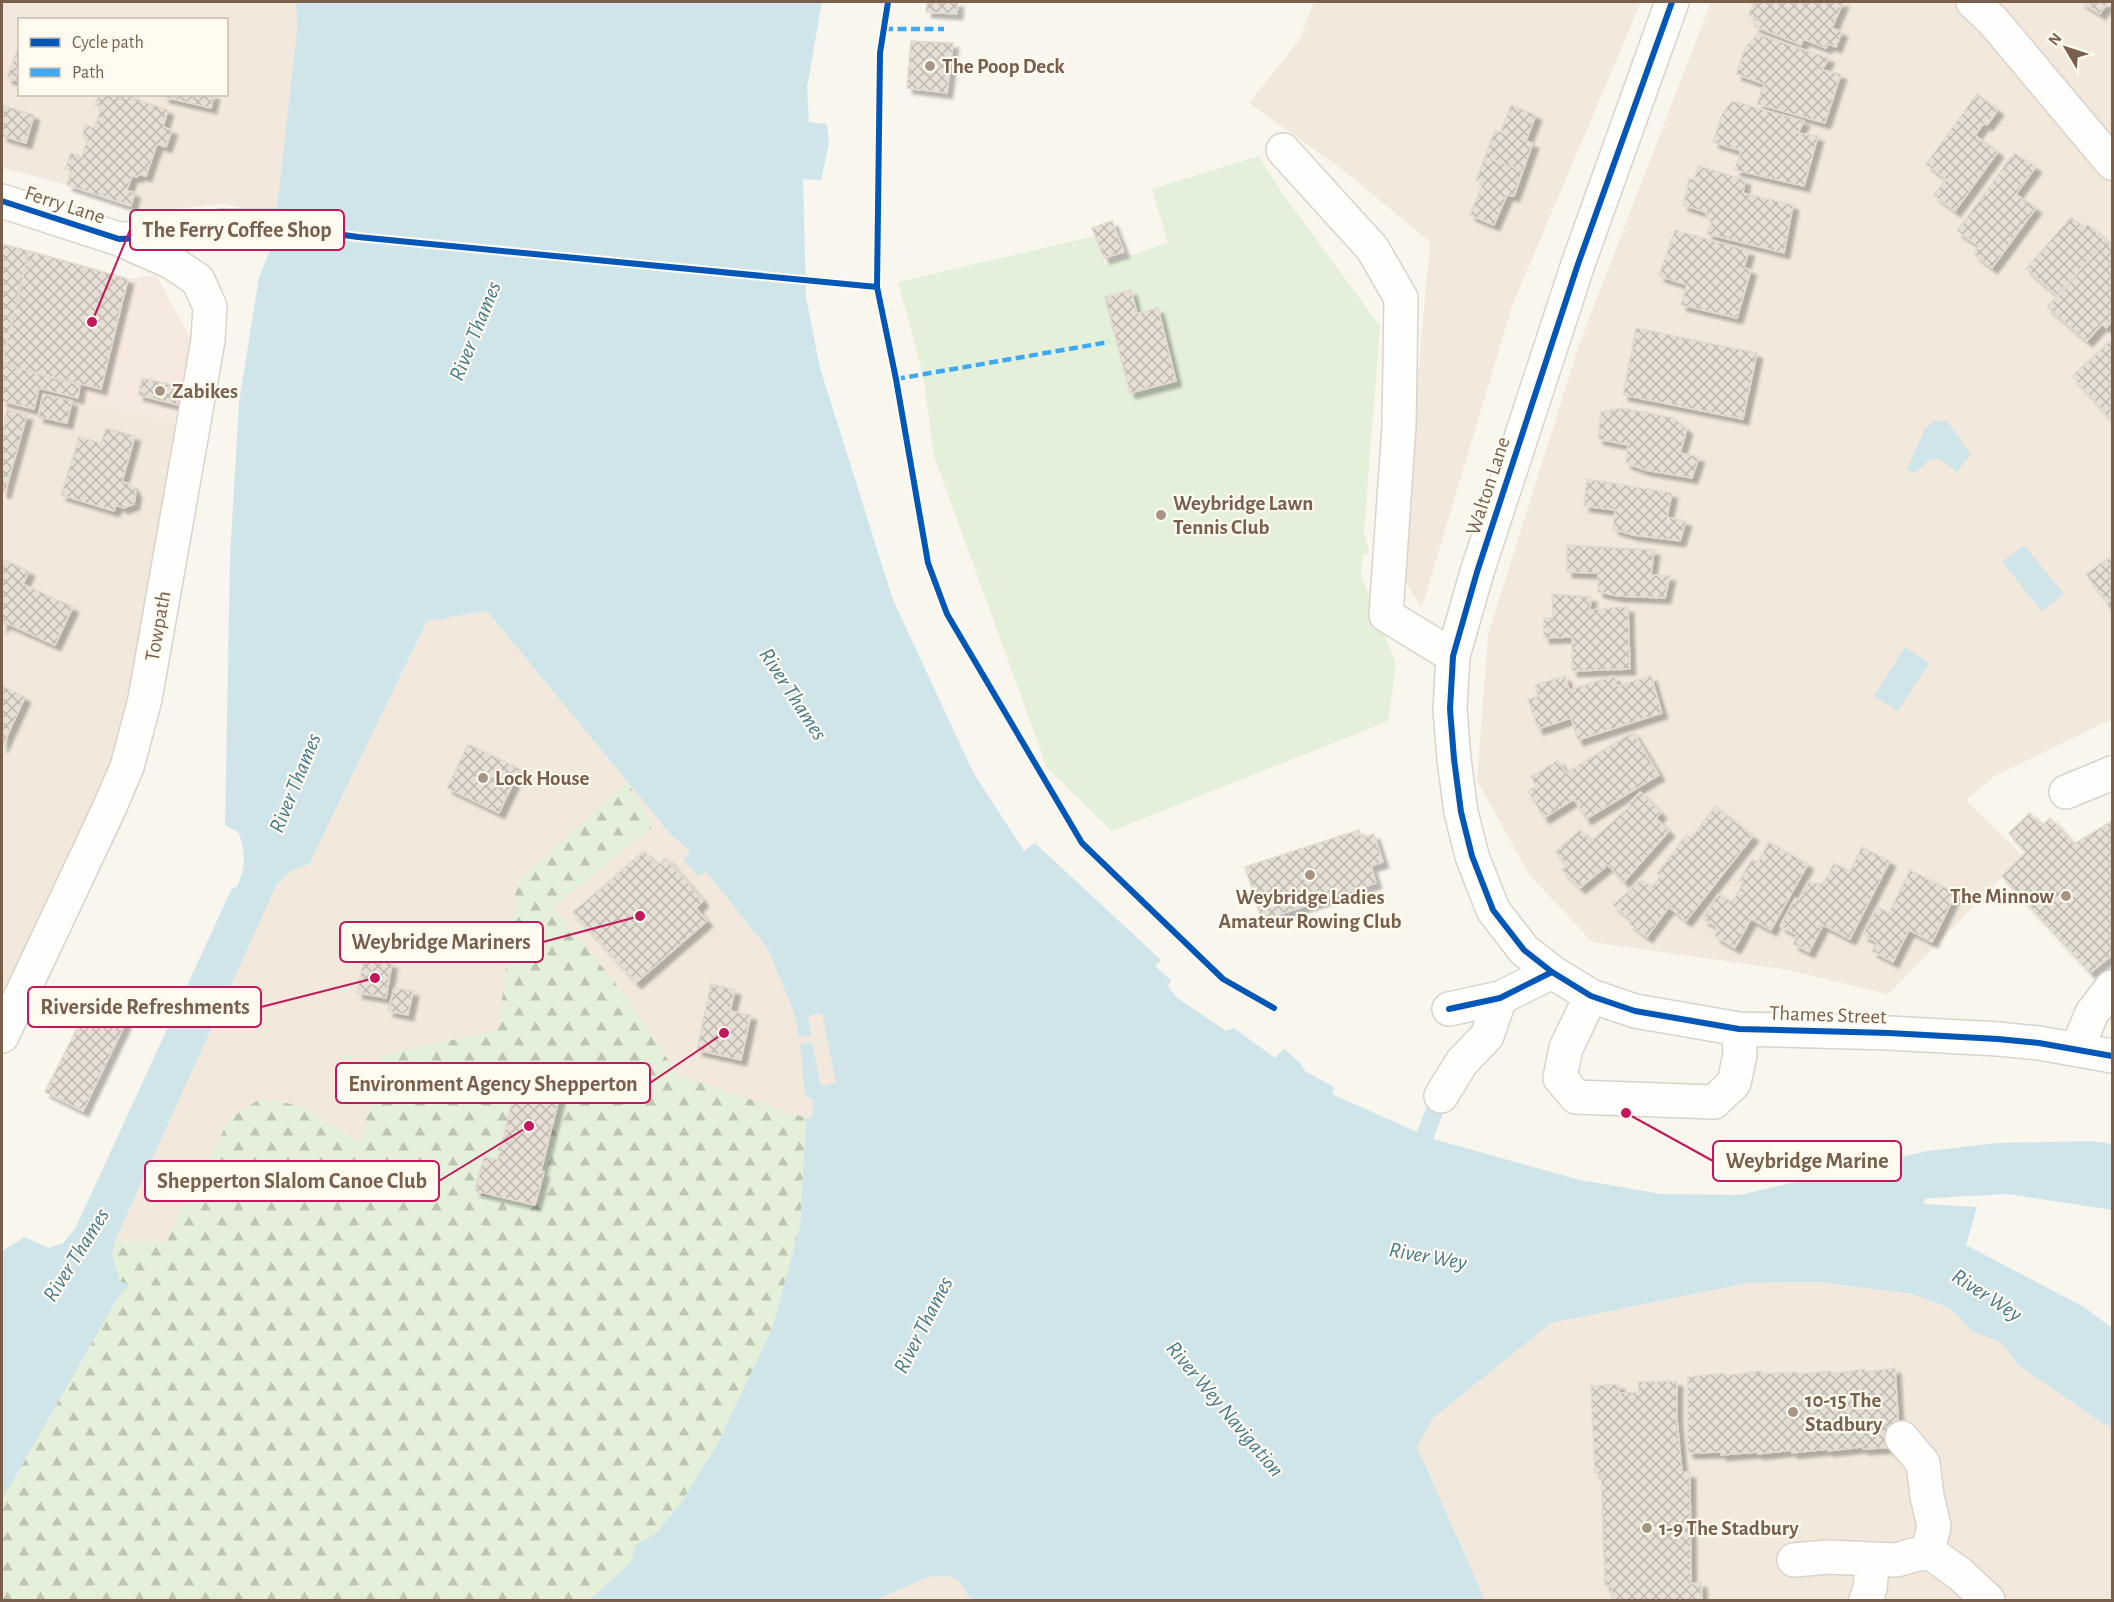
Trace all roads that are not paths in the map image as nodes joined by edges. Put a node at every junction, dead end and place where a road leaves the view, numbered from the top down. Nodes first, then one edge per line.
1 (1672, 2) edge
2 (1973, 2) edge
3 (1283, 150) dead end
4 (2112, 163) edge
5 (2, 201) edge
6 (280, 226) dead end
7 (119, 239) junction
8 (1453, 656) junction
9 (2112, 773) edge
10 (2066, 792) dead end
11 (1552, 972) junction
12 (2112, 987) edge
13 (1591, 996) junction
14 (1500, 998) junction
15 (1449, 1009) dead end
16 (1739, 1029) junction
17 (2, 1036) edge
18 (2077, 1050) junction
19 (2112, 1056) edge
20 (1441, 1096) dead end
21 (1902, 1438) dead end
22 (1929, 1551) junction
23 (1873, 1559) junction
24 (1794, 1560) dead end
25 (1866, 1600) edge
26 (1988, 1600) edge

1 - 8 street, Walton Lane
2 - 4 street
3 - 8 street
5 - 7 street, Ferry Lane
6 - 7 street
7 - 17 street, Towpath
8 - 11 street, Walton Lane
9 - 10 street
11 - 13 street, Thames Street
11 - 14 street
12 - 18 street
13 - 16 street, Thames Street
13 - 16 street
14 - 15 street
14 - 20 street
16 - 18 street, Thames Street
18 - 19 street, Thames Street
21 - 22 street
22 - 23 street
22 - 26 street
23 - 24 street
23 - 25 street

